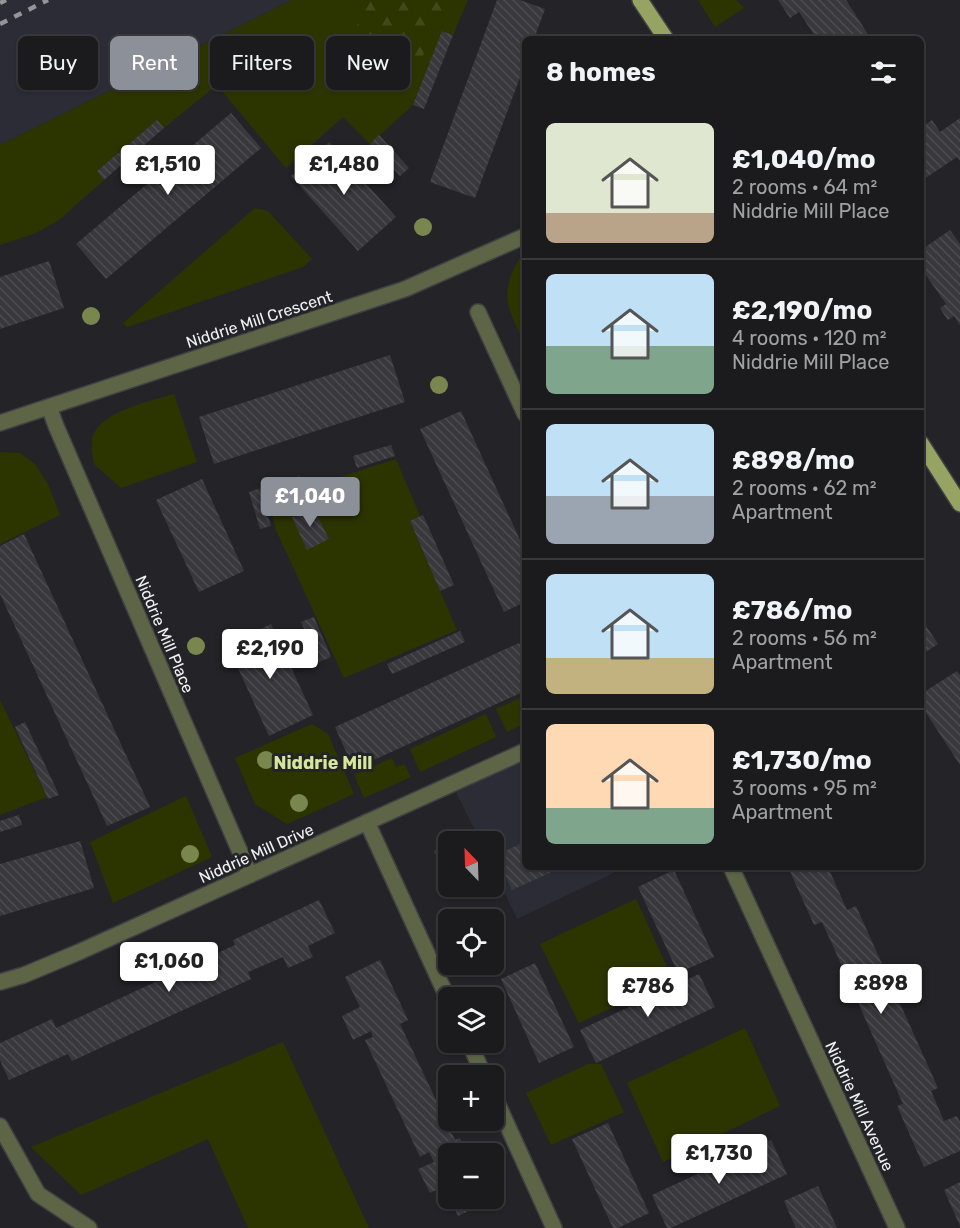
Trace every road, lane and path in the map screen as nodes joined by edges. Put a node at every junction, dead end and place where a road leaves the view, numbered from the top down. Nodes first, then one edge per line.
1 (640, 0) edge
2 (664, 36) edge
3 (522, 237) edge
4 (478, 312) dead end
5 (49, 407) junction
6 (522, 407) edge
7 (0, 423) edge
8 (924, 447) edge
9 (960, 504) edge
10 (522, 752) edge
11 (367, 822) junction
12 (732, 870) edge
13 (250, 875) junction
14 (0, 982) edge
15 (443, 987) edge
16 (504, 1118) edge
17 (0, 1126) edge
18 (89, 1228) edge
19 (554, 1228) edge
20 (897, 1228) edge

1 - 2 main road
3 - 5 street, Niddrie Mill Crescent
4 - 6 street
5 - 7 street, Niddrie Mill Crescent
5 - 13 street, Niddrie Mill Place
8 - 9 main road
10 - 11 street, Niddrie Mill Drive
11 - 13 street, Niddrie Mill Drive
11 - 15 street
12 - 20 street, Niddrie Mill Avenue
13 - 14 street, Niddrie Mill Drive
16 - 19 street
17 - 18 street

